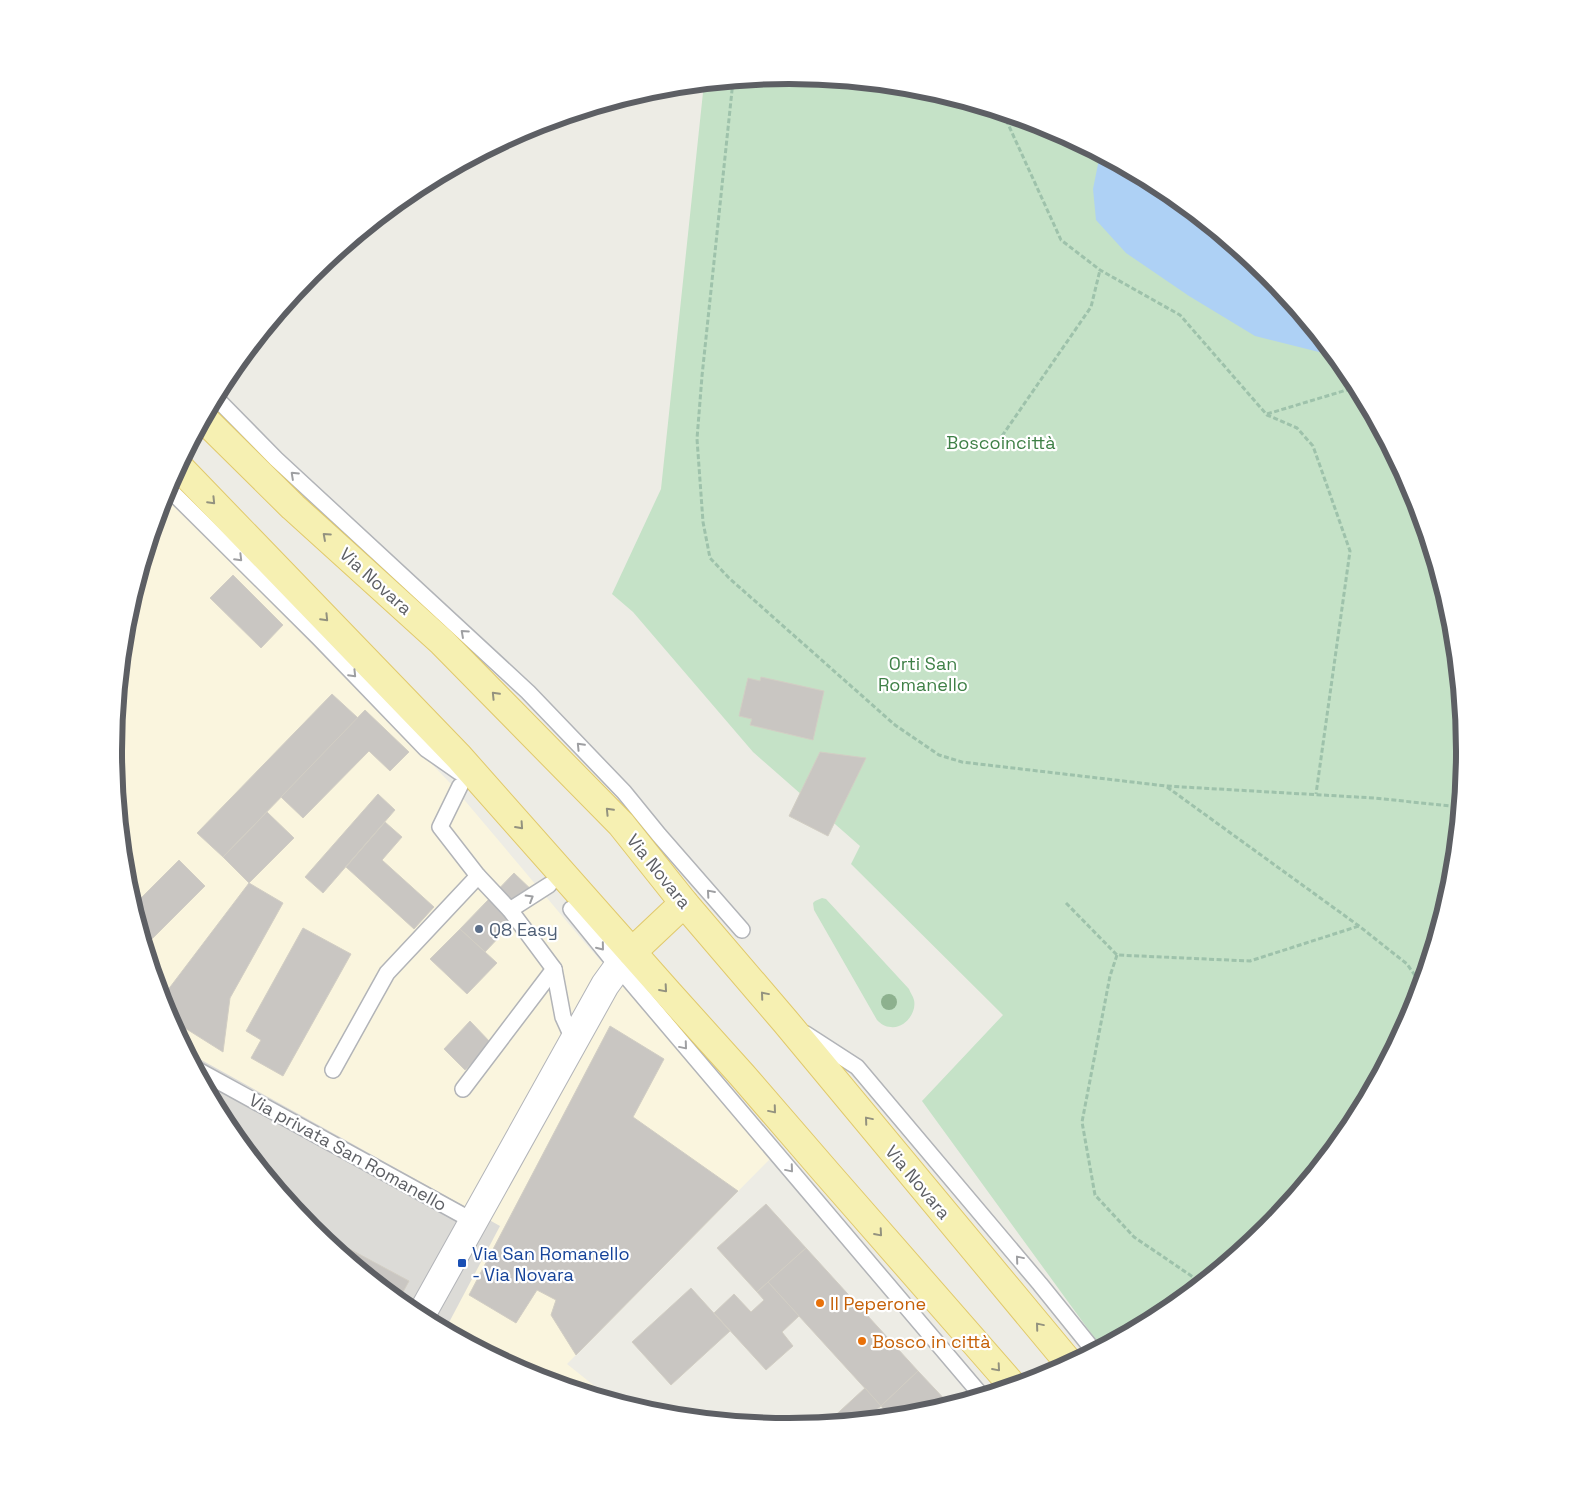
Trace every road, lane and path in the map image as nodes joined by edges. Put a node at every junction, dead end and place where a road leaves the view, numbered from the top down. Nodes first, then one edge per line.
1 (732, 86) edge
2 (1006, 120) edge
3 (1100, 270) junction
4 (1350, 389) edge
5 (220, 402) edge
6 (1267, 414) junction
7 (208, 423) edge
8 (1002, 436) dead end
9 (184, 472) edge
10 (174, 494) edge
11 (460, 786) dead end
12 (1166, 786) junction
13 (1316, 794) junction
14 (494, 796) junction
15 (1454, 806) edge
16 (478, 876) junction
17 (549, 885) dead end
18 (684, 903) junction
19 (1066, 903) dead end
20 (571, 909) dead end
21 (510, 910) junction
22 (1359, 926) junction
23 (742, 930) dead end
24 (1117, 955) junction
25 (625, 960) junction
26 (554, 969) junction
27 (1416, 977) edge
28 (785, 1021) junction
29 (573, 1039) junction
30 (333, 1070) dead end
31 (206, 1076) edge
32 (463, 1089) dead end
33 (473, 1221) junction
34 (1196, 1279) edge
35 (424, 1310) edge
36 (1090, 1346) edge
37 (1065, 1358) edge
38 (1008, 1381) edge
39 (978, 1391) edge

1 - 12 path
2 - 3 path
3 - 6 path
3 - 8 path
4 - 6 path
23 -> 5 lane
6 - 13 path
18 -> 7 main road, Via Novara
9 -> 14 main road
10 -> 14 lane
11 - 16 lane
12 - 13 path
12 - 22 path
13 - 15 path
14 -> 25 main road
16 - 21 lane
16 - 30 lane
21 -> 17 lane
18 - 25 main road
28 -> 18 main road, Via Novara
19 - 24 path
20 -> 25 lane
21 - 26 lane
22 - 24 path
22 - 27 path
24 - 34 path
25 - 29 street
25 -> 38 main road
25 -> 39 lane
26 - 29 lane
26 - 32 lane
36 -> 28 lane
37 -> 28 main road, Via Novara
29 - 33 street
31 - 33 lane, Via privata San Romanello
33 - 35 street

